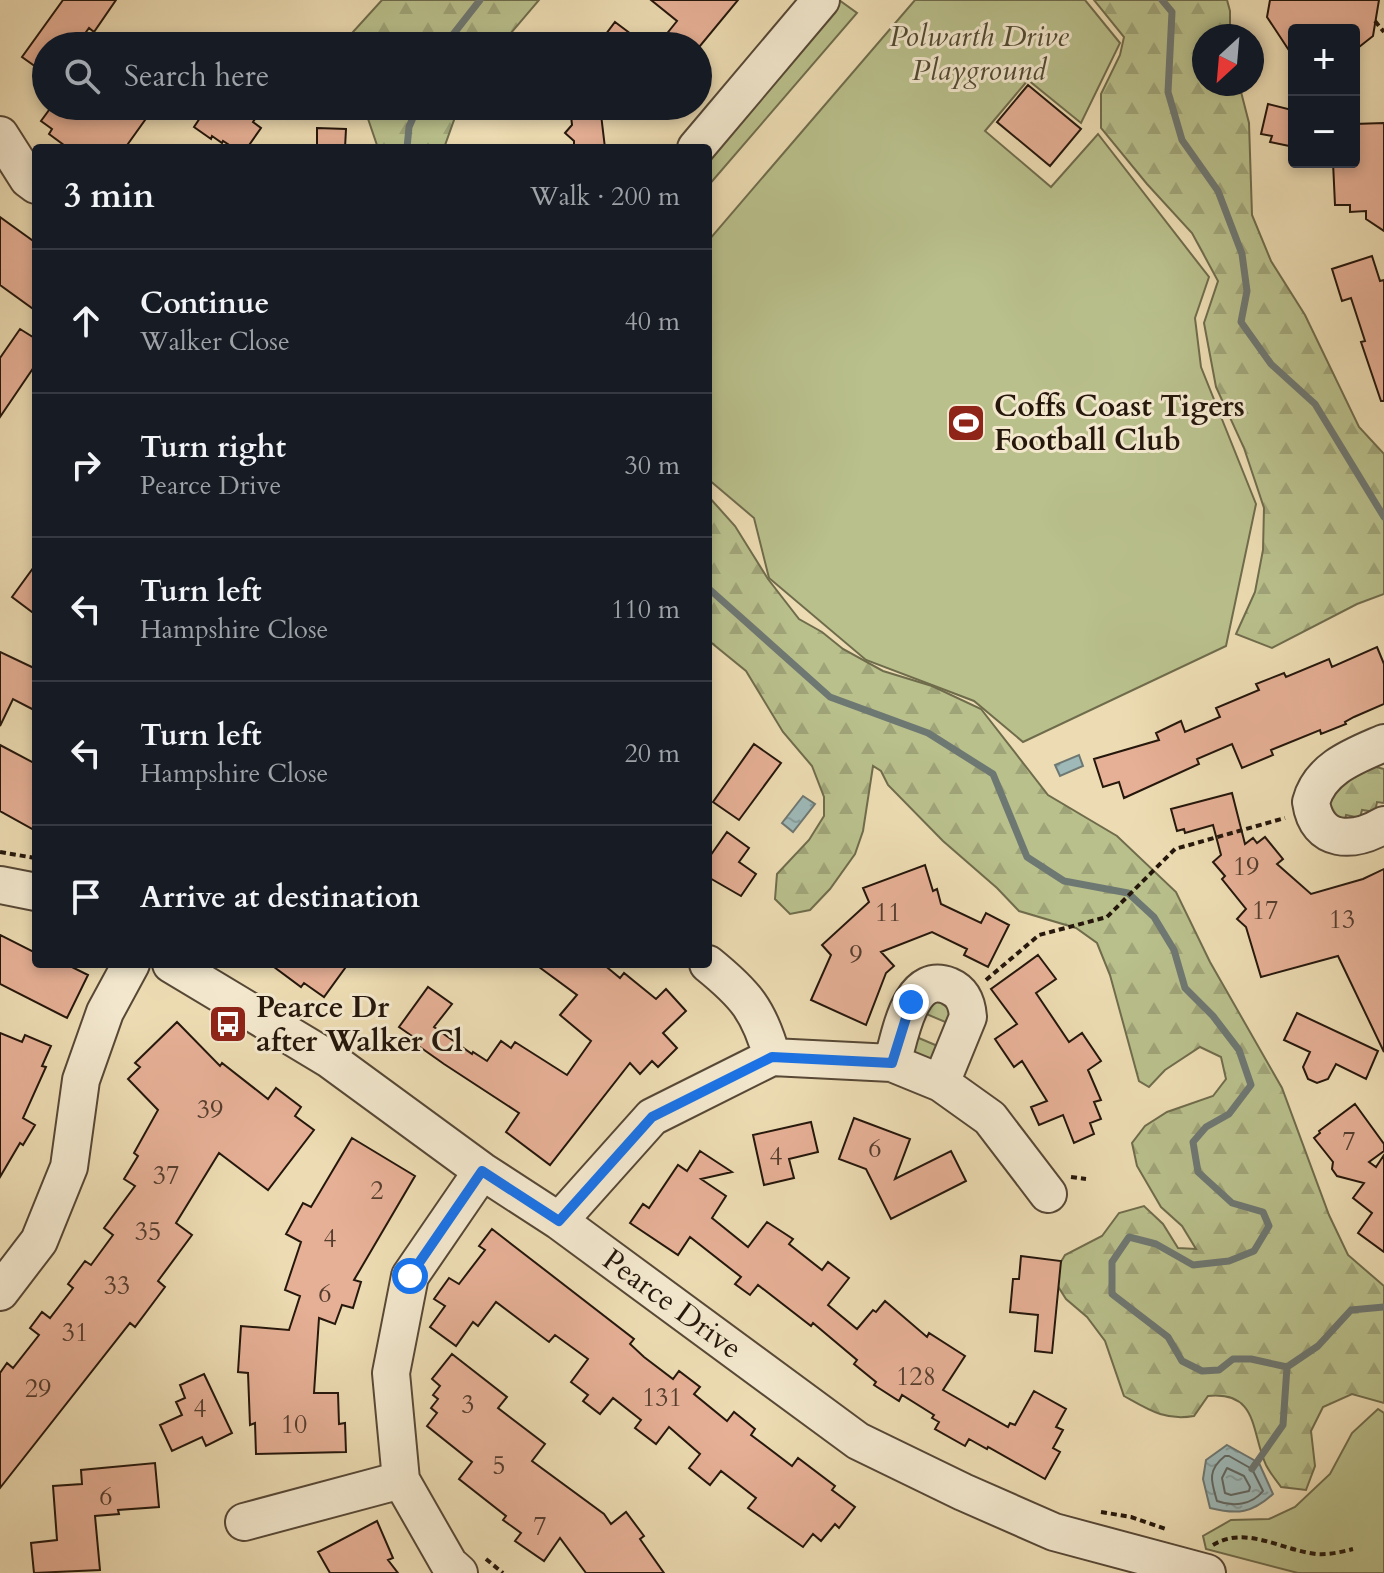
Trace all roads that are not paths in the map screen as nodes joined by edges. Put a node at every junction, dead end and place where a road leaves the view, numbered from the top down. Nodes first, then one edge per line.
1 (821, 0) edge
2 (0, 135) edge
3 (699, 144) edge
4 (32, 182) edge
5 (1384, 743) edge
6 (1384, 825) edge
7 (0, 885) edge
8 (32, 891) edge
9 (712, 967) edge
10 (129, 968) edge
11 (178, 968) edge
12 (772, 1057) junction
13 (892, 1063) junction
14 (941, 1083) junction
15 (482, 1171) junction
16 (1048, 1194) dead end
17 (559, 1221) junction
18 (0, 1292) edge
19 (401, 1480) junction
20 (244, 1522) dead end
21 (1156, 1555) edge
22 (1206, 1561) edge
23 (469, 1563) edge

1 - 3 street
2 - 4 street
5 - 6 street
7 - 8 street
9 - 12 street
10 - 18 street
11 - 15 street, Pearce Drive
12 - 13 street
12 - 17 street
13 - 14 street
13 - 14 street
14 - 16 street
15 - 17 street, Pearce Drive
15 - 19 street
17 - 21 street, Pearce Drive
19 - 20 street
19 - 23 street
21 - 22 street, Pearce Drive

